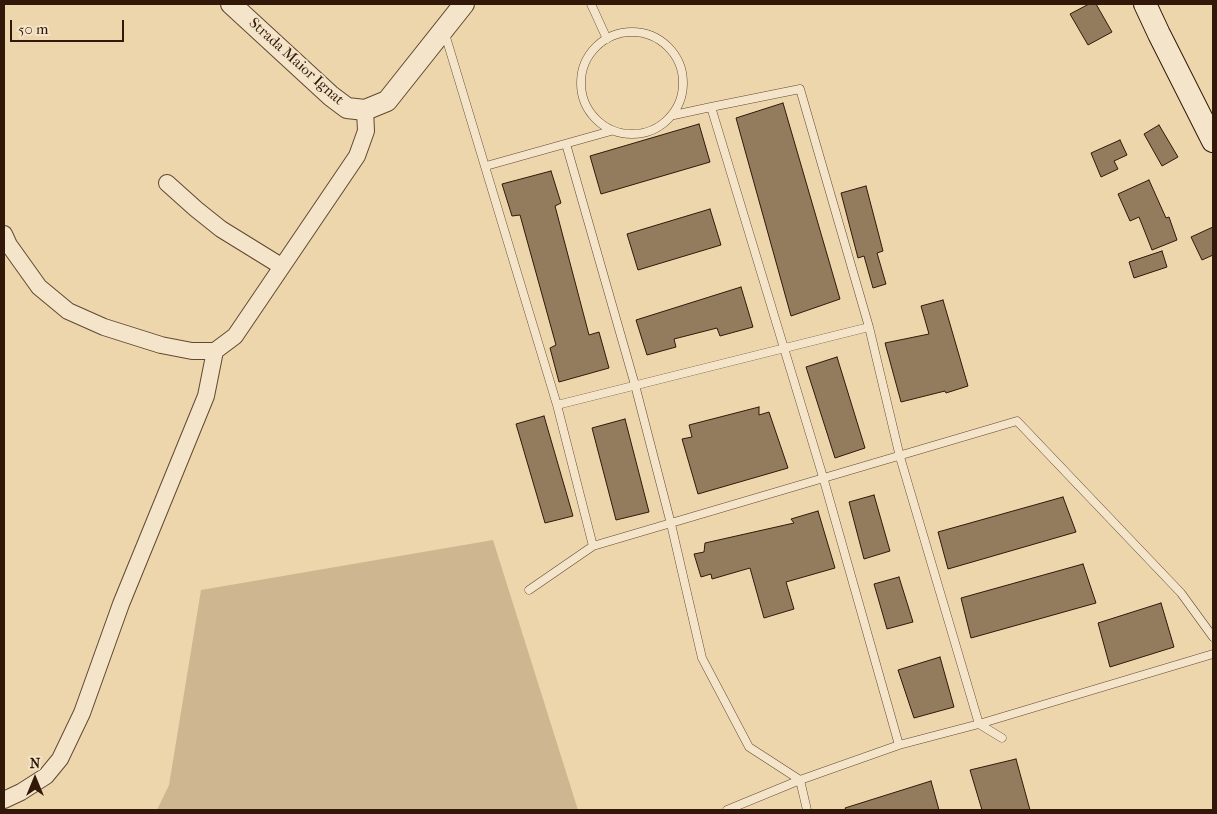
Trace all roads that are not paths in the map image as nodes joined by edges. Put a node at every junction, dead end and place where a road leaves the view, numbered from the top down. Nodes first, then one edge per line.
1 (231, 4) edge
2 (464, 4) edge
3 (592, 4) edge
4 (1145, 4) edge
5 (444, 29) junction
6 (606, 38) junction
7 (711, 107) junction
8 (365, 110) junction
9 (674, 115) junction
10 (611, 131) junction
11 (1213, 141) edge
12 (566, 144) junction
13 (486, 166) junction
14 (167, 183) dead end
15 (4, 234) edge
16 (281, 266) junction
17 (869, 327) junction
18 (785, 349) junction
19 (215, 351) junction
20 (635, 385) junction
21 (556, 405) junction
22 (900, 457) junction
23 (823, 477) junction
24 (671, 524) junction
25 (593, 546) junction
26 (529, 590) dead end
27 (1213, 637) edge
28 (1213, 654) edge
29 (979, 724) junction
30 (1002, 738) dead end
31 (899, 745) junction
32 (800, 780) junction
33 (4, 800) edge
34 (749, 801) junction
35 (727, 810) edge
36 (752, 810) edge
37 (807, 810) edge

1 - 8 street, Strada Maior Ignat
2 - 5 street
3 - 6 lane
4 - 11 main road
5 - 8 street
5 - 13 lane
6 - 9 lane
6 - 10 lane
7 - 9 lane
7 - 17 lane
7 - 18 lane
8 - 16 street
9 - 10 lane
10 - 12 lane
12 - 13 lane
12 - 20 lane
13 - 21 lane
14 - 16 street
15 - 19 street
16 - 19 street
17 - 18 lane
17 - 22 lane
18 - 20 lane
18 - 23 lane
19 - 33 street
20 - 21 lane
20 - 24 lane
21 - 25 lane
22 - 23 lane
22 - 27 lane
22 - 29 lane
23 - 24 lane
23 - 31 lane
24 - 25 lane
24 - 32 lane
25 - 26 lane
28 - 29 lane
29 - 30 lane
29 - 31 lane
31 - 32 lane
32 - 34 lane
32 - 37 lane
34 - 35 lane
34 - 36 lane

